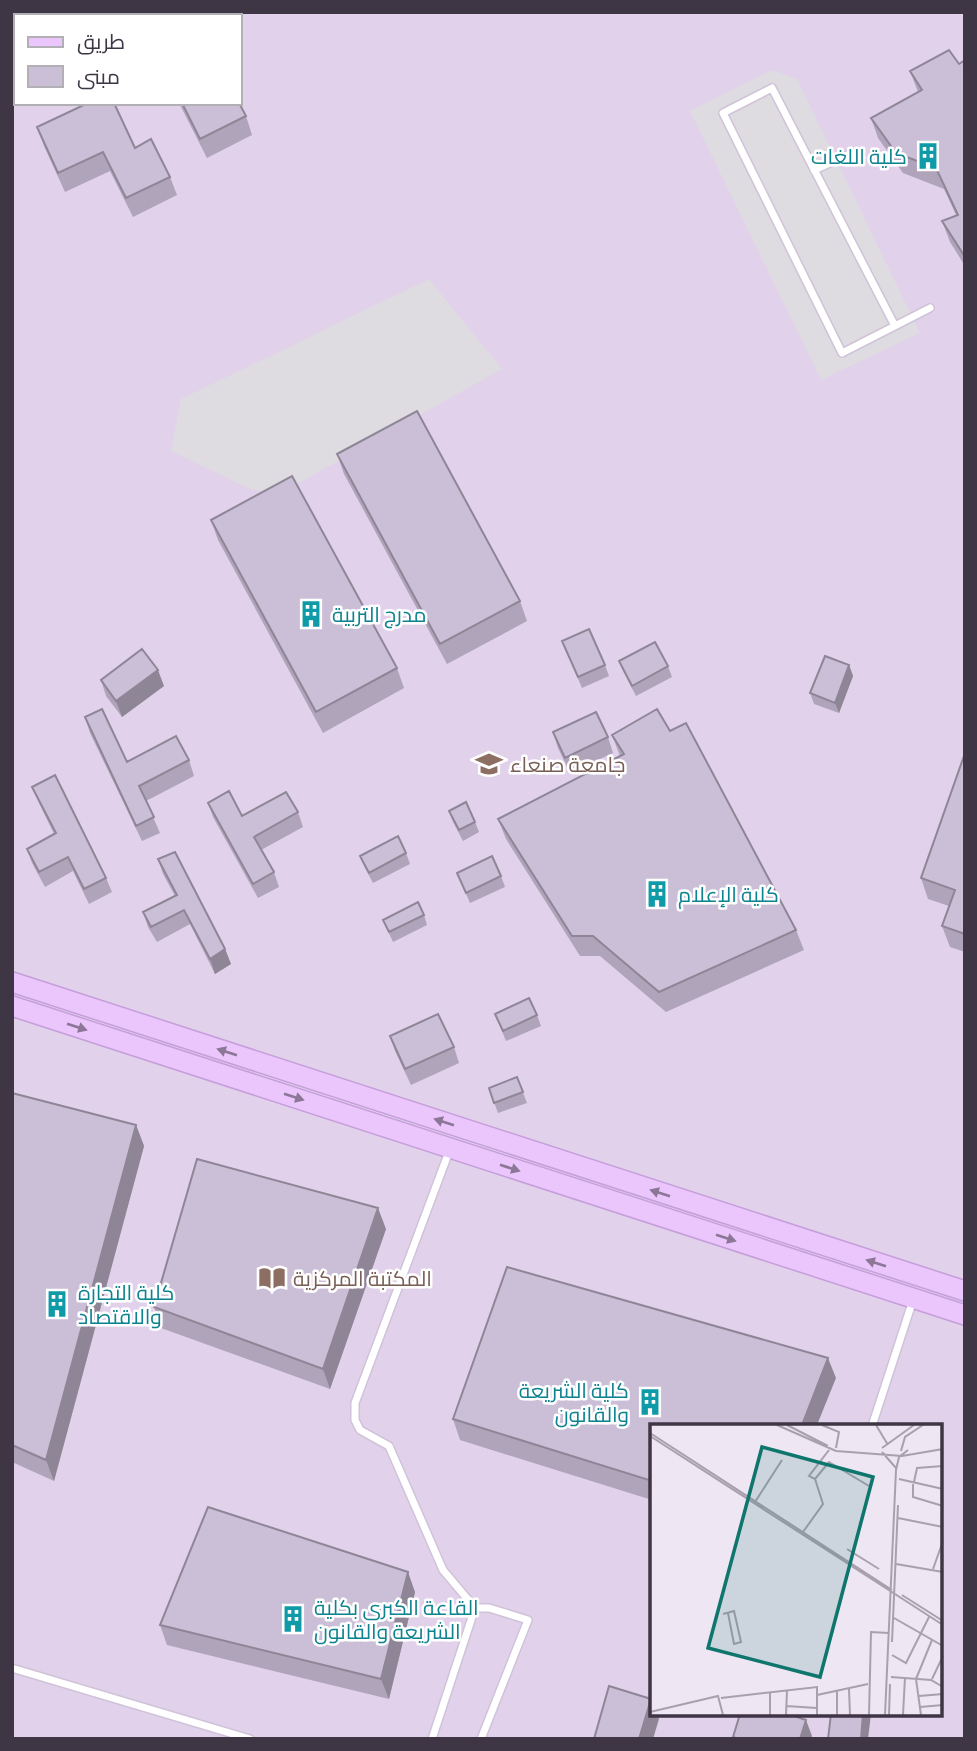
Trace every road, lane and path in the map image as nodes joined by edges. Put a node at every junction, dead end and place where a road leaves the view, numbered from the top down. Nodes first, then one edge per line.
1 (857, 151) dead end
2 (814, 170) junction
3 (930, 308) dead end
4 (895, 326) junction
5 (12, 982) edge
6 (12, 1006) edge
7 (450, 1148) junction
8 (921, 1278) junction
9 (965, 1291) edge
10 (913, 1299) junction
11 (965, 1315) edge
12 (873, 1424) edge
13 (475, 1608) junction
14 (15, 1669) dead end
15 (250, 1739) edge
16 (432, 1739) edge
17 (481, 1739) edge

1 - 2 lane
2 - 4 lane
2 - 4 lane
3 - 4 lane
8 -> 5 street
6 -> 7 street
7 -> 10 street
7 - 13 lane
8 - 9 street
8 - 10 street
10 - 11 street
10 - 12 lane
13 - 16 lane
13 - 17 lane
14 - 15 lane

